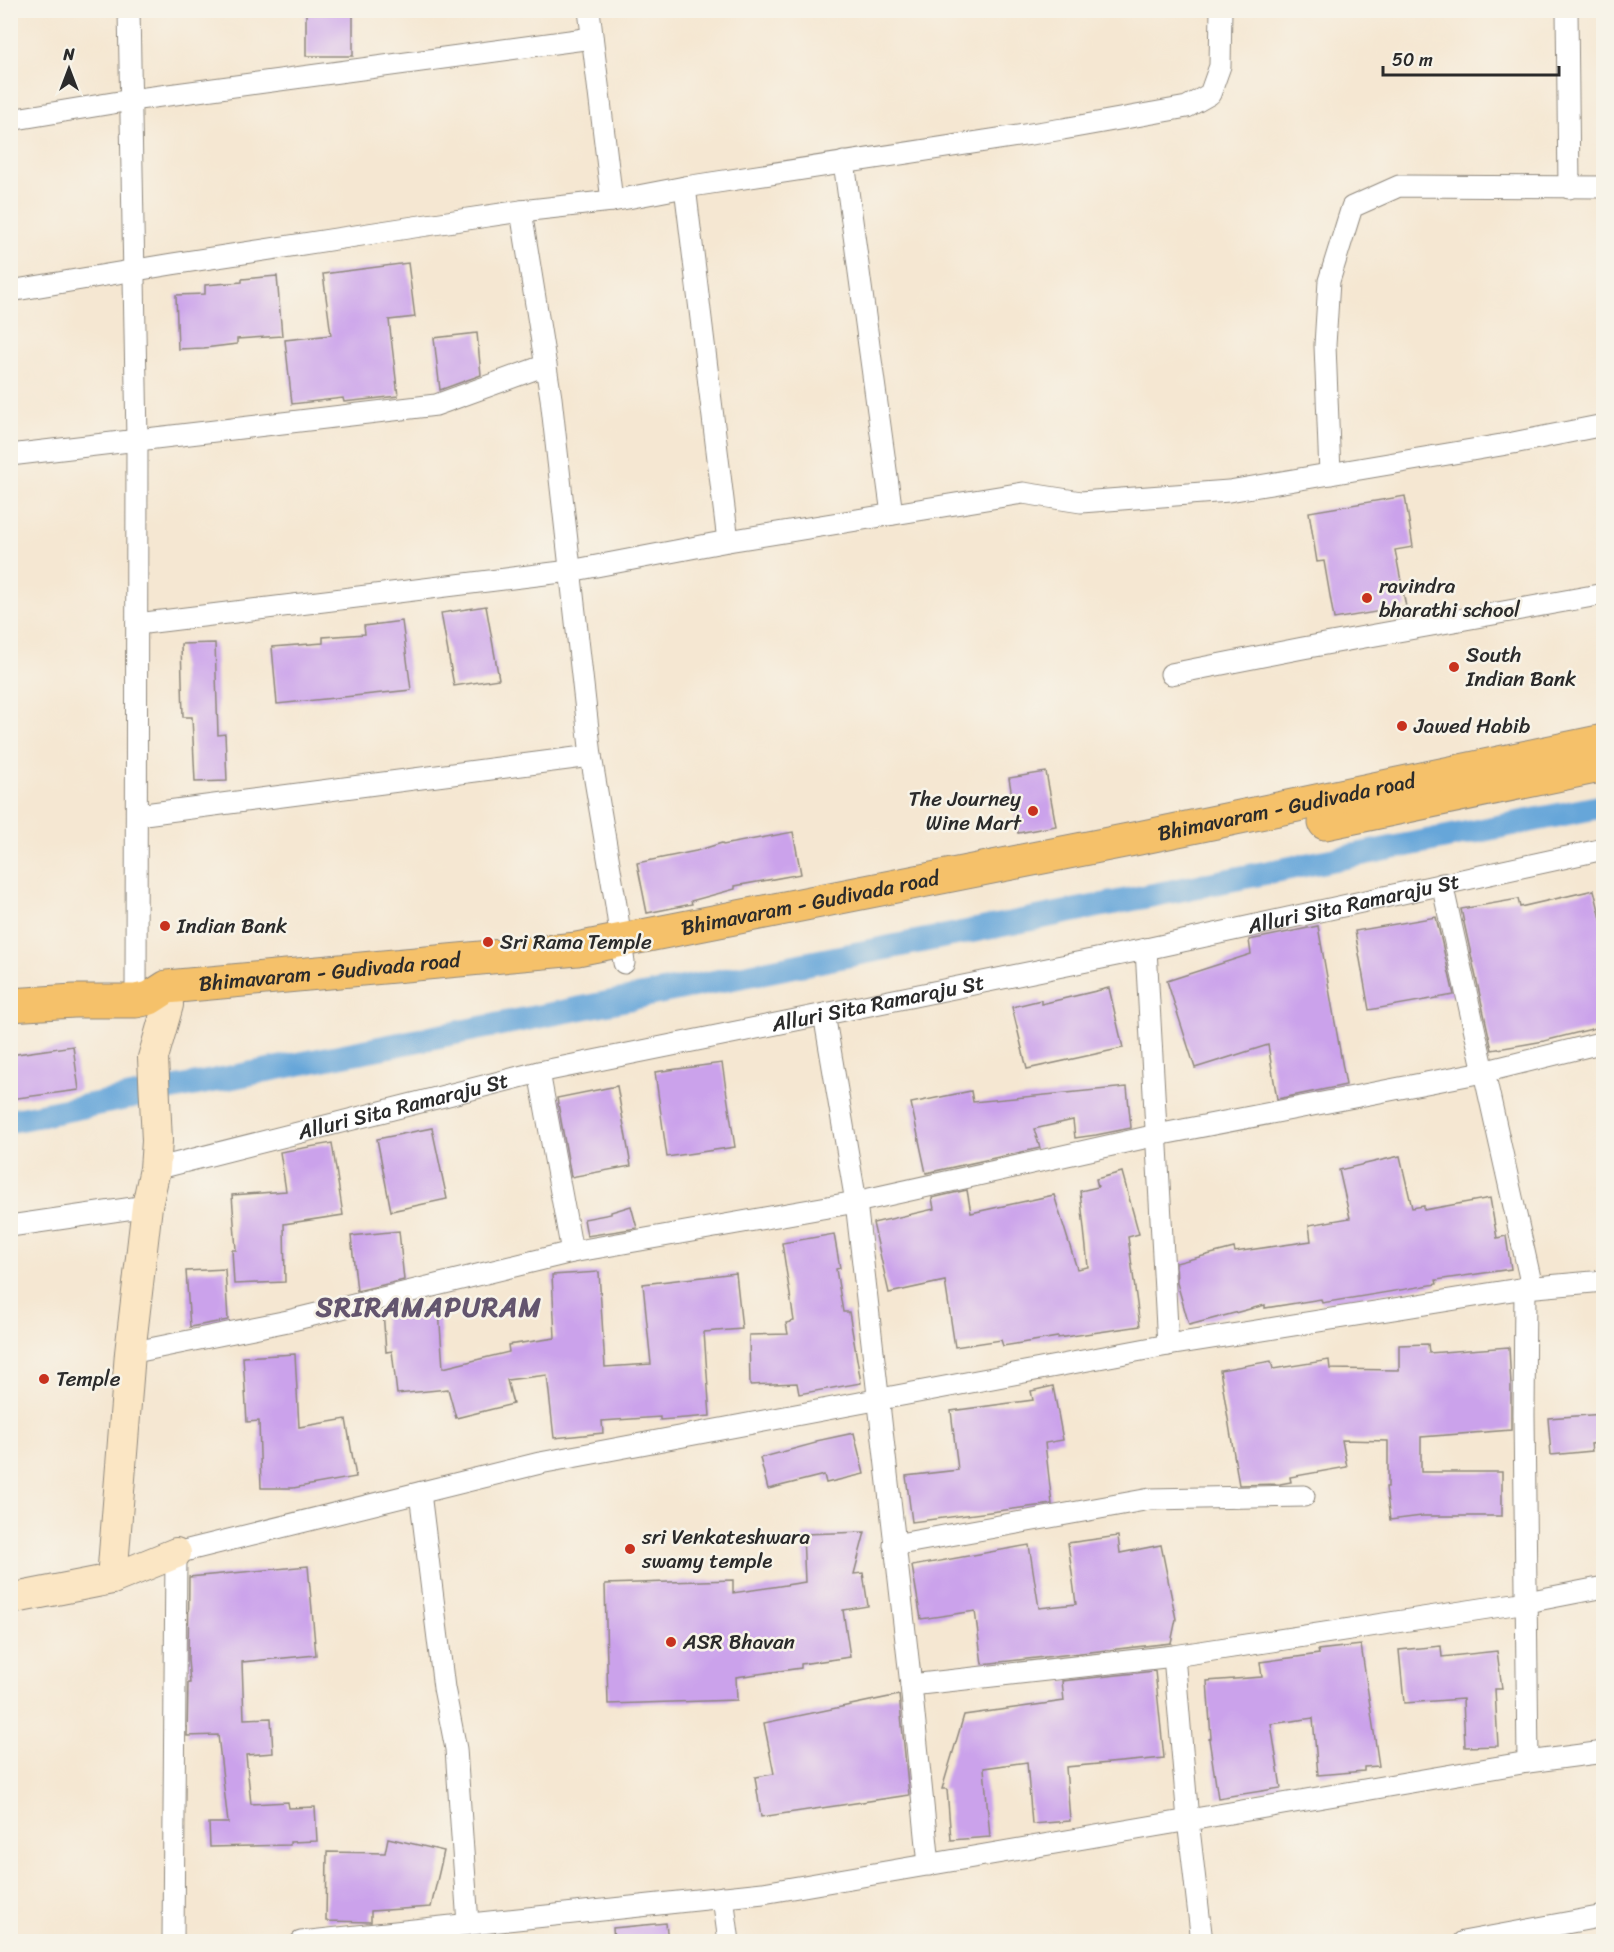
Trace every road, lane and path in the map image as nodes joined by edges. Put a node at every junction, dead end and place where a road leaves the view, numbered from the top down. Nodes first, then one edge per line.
1 (129, 10) edge
2 (589, 10) edge
3 (1221, 10) edge
4 (1567, 10) edge
5 (592, 38) junction
6 (131, 100) junction
7 (10, 120) edge
8 (844, 162) junction
9 (685, 187) junction
10 (1604, 187) edge
11 (1569, 188) junction
12 (612, 201) junction
13 (521, 211) junction
14 (134, 270) junction
15 (10, 291) edge
16 (546, 365) junction
17 (1604, 425) edge
18 (137, 439) junction
19 (10, 455) edge
20 (1330, 474) junction
21 (892, 514) junction
22 (728, 541) junction
23 (570, 571) junction
24 (1604, 594) edge
25 (137, 624) junction
26 (1171, 674) dead end
27 (1604, 741) edge
28 (591, 756) junction
29 (1604, 765) edge
30 (137, 815) junction
31 (1266, 823) junction
32 (1604, 849) edge
33 (1442, 884) junction
34 (1146, 949) junction
35 (623, 952) junction
36 (155, 998) junction
37 (10, 1005) edge
38 (825, 1014) junction
39 (1604, 1042) edge
40 (539, 1072) junction
41 (1483, 1072) junction
42 (1157, 1135) junction
43 (156, 1155) junction
44 (856, 1202) junction
45 (147, 1206) junction
46 (10, 1226) edge
47 (572, 1252) junction
48 (1604, 1281) edge
49 (1528, 1288) junction
50 (1168, 1345) junction
51 (130, 1353) junction
52 (878, 1400) junction
53 (420, 1493) junction
54 (1304, 1496) dead end
55 (894, 1545) junction
56 (176, 1553) junction
57 (90, 1583) junction
58 (1604, 1587) edge
59 (10, 1599) edge
60 (1527, 1602) junction
61 (1174, 1656) junction
62 (911, 1685) junction
63 (1604, 1752) edge
64 (1528, 1762) junction
65 (1188, 1820) junction
66 (928, 1865) junction
67 (723, 1897) junction
68 (1604, 1916) edge
69 (468, 1924) junction
70 (173, 1941) edge
71 (301, 1941) edge
72 (729, 1941) edge
73 (1203, 1941) edge
74 (1463, 1941) edge

1 - 6 street
2 - 5 street
3 - 8 street
4 - 11 street
5 - 6 street
5 - 12 street
6 - 7 street
6 - 14 street
8 - 9 street
8 - 21 street
9 - 12 street
9 - 22 street
10 - 11 street
11 - 20 street
12 - 13 street
13 - 14 street
13 - 16 street
14 - 15 street
14 - 18 street
16 - 18 street
16 - 23 street
17 - 20 street
18 - 19 street
18 - 25 street
20 - 21 street
21 - 22 street
22 - 23 street
23 - 25 street
23 - 28 street
24 - 26 street
25 - 30 street
27 - 31 main road, Bhimavaram - Gudivada road
28 - 30 street
28 - 35 street
29 - 31 main road, Bhimavaram - Gudivada road
30 - 36 street
31 - 35 main road, Bhimavaram - Gudivada road
32 - 33 street, Alluri Sita Ramaraju St
33 - 34 street, Alluri Sita Ramaraju St
33 - 41 street
34 - 38 street, Alluri Sita Ramaraju St
34 - 42 street
35 - 36 main road, Bhimavaram - Gudivada road
36 - 37 main road, Bhimavaram - Gudivada road
36 - 43 main road
38 - 40 street, Alluri Sita Ramaraju St
38 - 44 street
39 - 41 street
40 - 43 street, Alluri Sita Ramaraju St
40 - 47 street
41 - 42 street
41 - 49 street
42 - 44 street
42 - 50 street
43 - 45 main road
44 - 47 street
44 - 52 street
45 - 46 street
45 - 51 main road
47 - 51 street
48 - 49 street
49 - 50 street
49 - 60 street
50 - 52 street
51 - 57 main road
52 - 53 street
52 - 55 street
53 - 56 street
53 - 69 street
54 - 55 street
55 - 62 street
56 - 57 main road
56 - 70 street
57 - 59 main road
58 - 60 street
60 - 61 street
60 - 64 street
61 - 62 street
61 - 65 street
62 - 66 street
63 - 64 street
64 - 65 street
65 - 66 street
65 - 73 street
66 - 67 street
67 - 69 street
67 - 72 street
68 - 74 street
69 - 71 street

